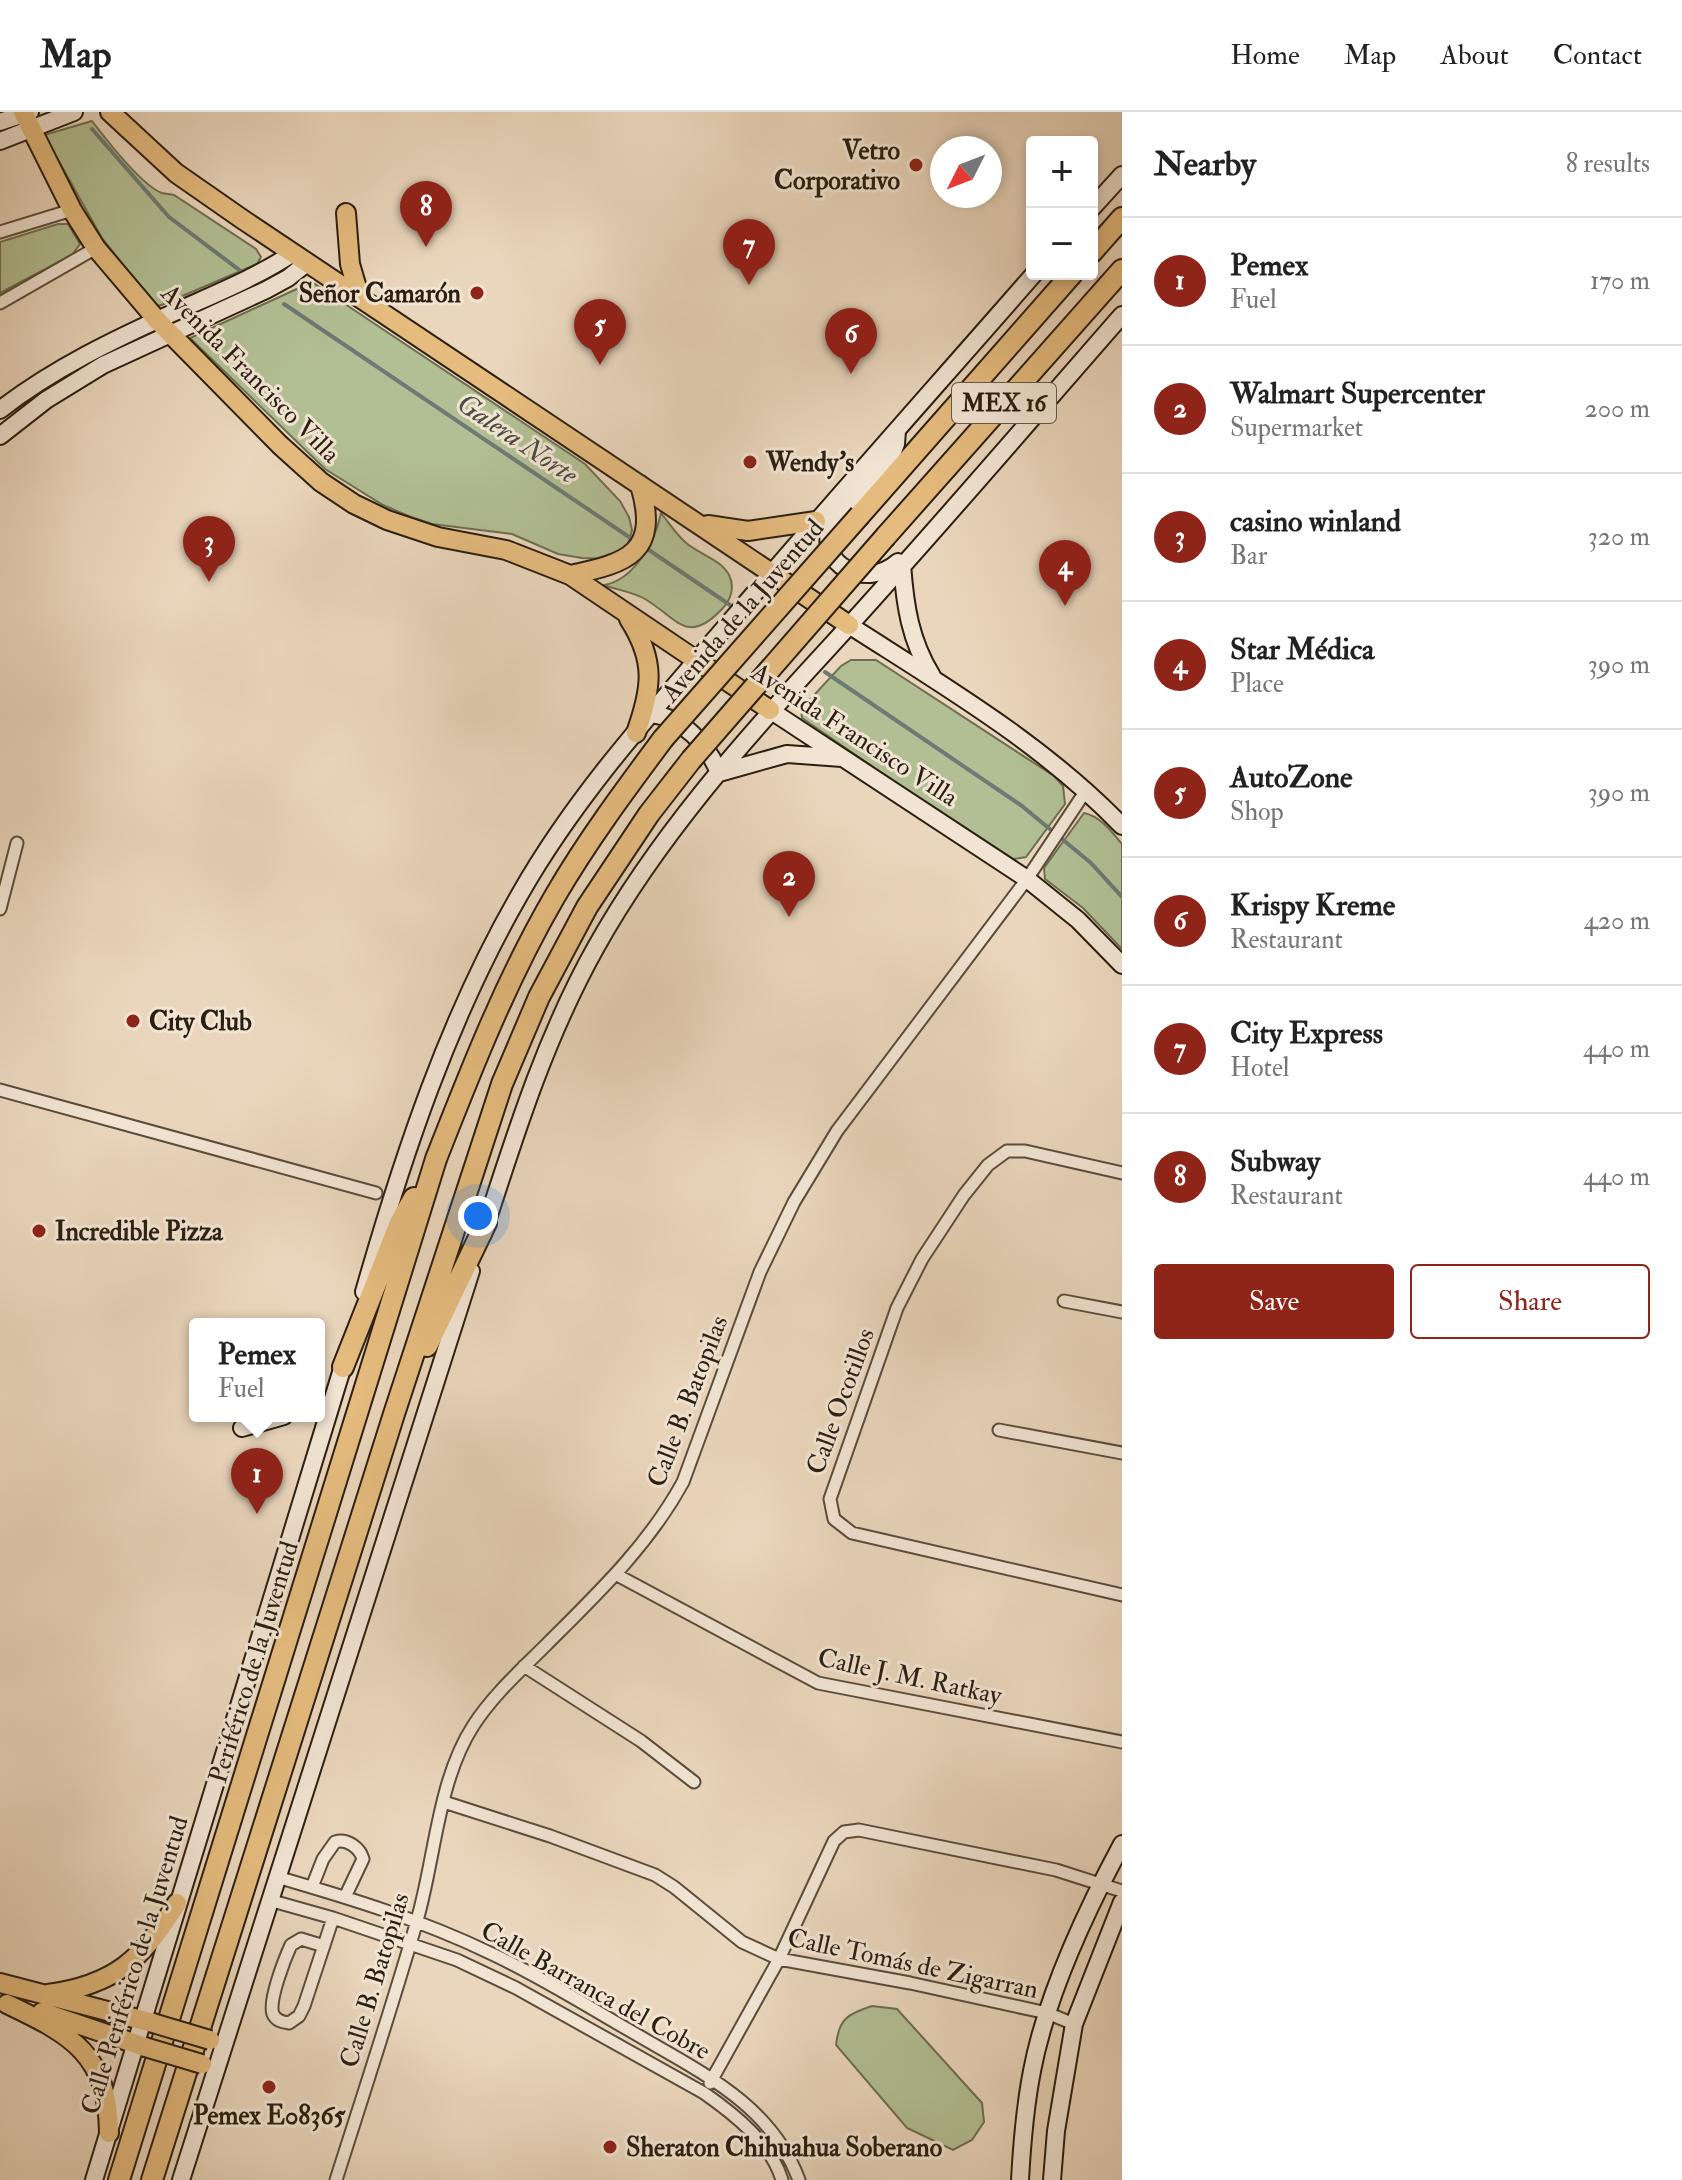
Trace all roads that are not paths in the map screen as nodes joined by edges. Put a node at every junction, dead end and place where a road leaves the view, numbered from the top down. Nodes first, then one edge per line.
1 (74, 112) edge
2 (110, 112) edge
3 (27, 117) edge
4 (0, 122) edge
5 (0, 141) edge
6 (1122, 175) edge
7 (1098, 201) edge
8 (72, 210) junction
9 (346, 213) dead end
10 (1122, 218) edge
11 (0, 232) edge
12 (1098, 245) edge
13 (96, 248) junction
14 (300, 258) junction
15 (1122, 270) edge
16 (1029, 280) edge
17 (1067, 280) edge
18 (360, 298) junction
19 (0, 303) edge
20 (1122, 315) edge
21 (157, 320) junction
22 (173, 334) junction
23 (0, 410) edge
24 (897, 431) junction
25 (0, 436) edge
26 (640, 485) junction
27 (959, 502) junction
28 (816, 521) junction
29 (698, 524) junction
30 (902, 564) junction
31 (772, 573) junction
32 (570, 575) junction
33 (625, 614) junction
34 (849, 625) junction
35 (696, 660) junction
36 (935, 681) junction
37 (770, 710) junction
38 (652, 714) junction
39 (636, 733) junction
40 (663, 739) joint
41 (847, 759) junction
42 (719, 773) junction
43 (1087, 789) junction
44 (1122, 826) edge
45 (17, 843) dead end
46 (1027, 879) junction
47 (0, 909) edge
48 (1122, 965) edge
49 (0, 1090) edge
50 (436, 1159) junction
51 (1122, 1173) edge
52 (376, 1193) dead end
53 (486, 1223) junction
54 (1064, 1301) dead end
55 (1122, 1312) edge
56 (340, 1375) junction
57 (325, 1391) edge
58 (394, 1414) junction
59 (263, 1422) edge
60 (242, 1428) dead end
61 (999, 1430) dead end
62 (1122, 1453) edge
63 (617, 1575) junction
64 (1122, 1595) edge
65 (524, 1666) junction
66 (1122, 1742) edge
67 (694, 1782) dead end
68 (444, 1802) junction
69 (1122, 1844) edge
70 (277, 1877) junction
71 (1101, 1883) junction
72 (312, 1887) junction
73 (1122, 1891) edge
74 (345, 1897) junction
75 (269, 1900) junction
76 (1122, 1902) edge
77 (177, 1903) junction
78 (333, 1918) junction
79 (417, 1922) junction
80 (409, 1944) junction
81 (324, 1946) junction
82 (779, 1959) junction
83 (525, 1970) junction
84 (0, 1983) edge
85 (516, 1988) junction
86 (48, 1994) junction
87 (4, 2004) edge
88 (1047, 2013) junction
89 (147, 2021) junction
90 (1074, 2024) junction
91 (217, 2042) junction
92 (140, 2045) junction
93 (209, 2066) junction
94 (712, 2079) junction
95 (704, 2093) junction
96 (109, 2133) junction
97 (785, 2150) junction
98 (771, 2158) junction
99 (94, 2180) edge
100 (119, 2180) edge
101 (152, 2180) edge
102 (181, 2180) edge
103 (336, 2180) edge
104 (782, 2180) edge
105 (799, 2180) edge
106 (1020, 2180) edge
107 (1052, 2180) edge

1 - 3 main road
2 - 14 main road
3 - 4 main road
3 - 5 main road
3 - 8 main road, Avenida Francisco Villa
6 - 7 main road
8 - 11 street
8 - 13 main road, Avenida Francisco Villa
9 - 18 main road
10 - 12 highway
13 - 19 street
13 - 21 main road, Avenida Francisco Villa
14 - 18 main road
14 - 21 main road
14 - 22 main road
15 - 58 highway, MEX 16, bridge
16 - 24 main road, Calle Periférico de la Juventud
17 - 40 highway, Avenida de la Juventud / MEX 16, bridge
18 - 26 main road
20 - 27 main road
21 - 22 main road, Avenida Francisco Villa
21 - 23 main road
22 - 25 main road
22 - 32 main road, Avenida Francisco Villa
24 - 27 main road
24 - 28 main road, Calle Periférico de la Juventud
26 - 29 main road
26 - 32 main road
27 - 30 main road
28 - 29 main road
28 - 31 main road, Calle Periférico de la Juventud
29 - 31 main road
30 - 34 main road
30 - 36 main road
31 - 34 main road
31 - 35 main road, Calle Periférico de la Juventud
32 - 33 main road, Avenida Francisco Villa
33 - 35 main road, Avenida Francisco Villa
33 - 39 main road
34 - 36 main road
34 - 37 main road
35 - 37 main road, Avenida Francisco Villa
35 - 38 main road, Calle Periférico de la Juventud
36 - 43 main road
37 - 41 main road, Avenida Francisco Villa
37 - 42 main road
38 - 39 main road, Calle Periférico de la Juventud
38 - 42 main road
39 - 56 main road, Calle Periférico de la Juventud
40 - 50 highway, Periférico de la Juventud / MEX 16
41 - 42 main road
41 - 46 main road, Avenida Francisco Villa
42 - 53 main road
43 - 44 main road
43 - 46 street, Calle B. Batopilas
45 - 47 street
46 - 48 main road, Avenida Francisco Villa
46 - 63 street, Calle B. Batopilas
49 - 52 street
50 - 56 highway
50 - 100 highway, Periférico de la Juventud / MEX 16
51 - 64 street, Calle Ocotillos
53 - 58 highway
53 - 70 main road
54 - 55 street
56 - 57 main road
56 - 77 main road, Calle Periférico de la Juventud
58 - 101 highway, MEX 16
59 - 60 main road
61 - 62 street
63 - 65 street, Calle B. Batopilas
63 - 66 street, Calle J. M. Ratkay
65 - 67 street
65 - 68 street, Calle B. Batopilas
68 - 79 street, Calle B. Batopilas
68 - 82 street, Calle Tomás de Zigarran
69 - 71 main road
70 - 72 street, Calle Barranca del Cobre
70 - 75 main road
71 - 73 street
71 - 82 street
71 - 88 main road
72 - 74 street, Calle Barranca del Cobre
72 - 74 street
74 - 79 street, Calle Barranca del Cobre
75 - 78 street, Calle Barranca del Cobre
75 - 91 main road
76 - 90 main road
77 - 86 main road
77 - 89 main road, Calle Periférico de la Juventud
78 - 80 street, Calle Barranca del Cobre
78 - 81 street
79 - 80 street, Calle B. Batopilas
79 - 83 street, Calle Barranca del Cobre
80 - 85 street, Calle Barranca del Cobre
80 - 103 street, Calle B. Batopilas
81 - 81 street
82 - 88 street, Calle Tomás de Zigarran
82 - 94 street
83 - 85 street
83 - 94 street, Calle Barranca del Cobre
84 - 86 main road
85 - 95 street, Calle Barranca del Cobre
86 - 89 main road
87 - 92 main road
87 - 96 main road
88 - 90 street, Calle Tomás de Zigarran
88 - 106 main road
89 - 91 main road, bridge
89 - 92 main road, Calle Periférico de la Juventud
90 - 107 main road
91 - 93 main road
92 - 93 main road, bridge
92 - 96 main road, Calle Periférico de la Juventud
93 - 102 main road
94 - 95 street
94 - 97 street, Calle Barranca del Cobre
95 - 98 street, Calle Barranca del Cobre
96 - 99 main road, Calle Periférico de la Juventud
97 - 98 street
97 - 105 street, Calle Barranca del Cobre
98 - 104 street, Calle Barranca del Cobre

